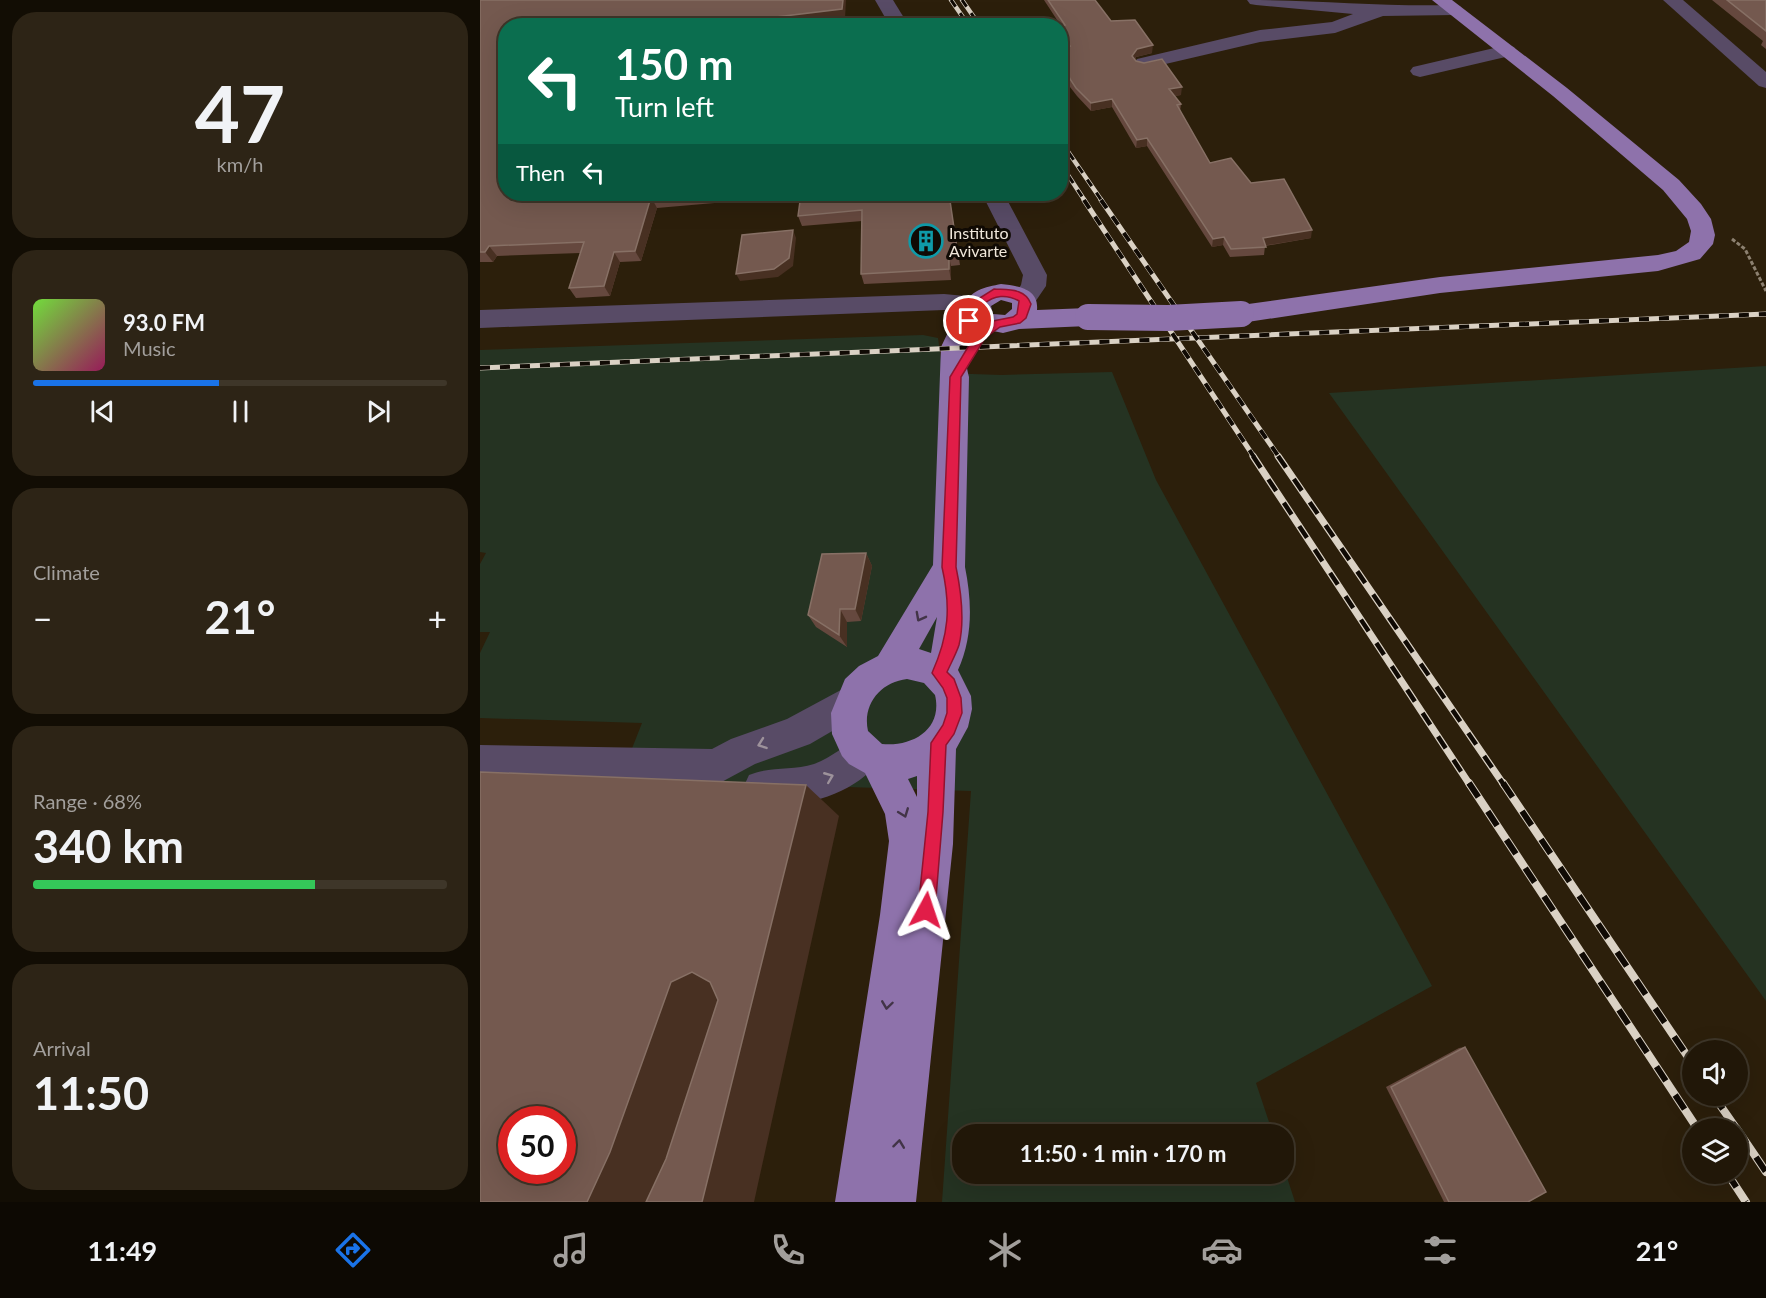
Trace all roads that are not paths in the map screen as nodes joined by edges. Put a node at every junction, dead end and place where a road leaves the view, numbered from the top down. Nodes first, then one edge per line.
1 (884, 0) edge
2 (1256, 0) edge
3 (1672, 0) edge
4 (1447, 5) edge
5 (1379, 11) junction
6 (895, 18) edge
7 (1507, 51) junction
8 (1144, 63) edge
9 (1420, 71) dead end
10 (1766, 82) edge
11 (997, 201) edge
12 (1003, 308) junction
13 (480, 319) edge
14 (949, 567) junction
15 (891, 666) junction
16 (939, 673) junction
17 (852, 700) junction
18 (939, 743) junction
19 (871, 757) junction
20 (480, 764) edge
21 (716, 767) junction
22 (859, 1202) edge
23 (892, 1202) edge

1 - 6 street
2 - 5 street
3 - 10 street
4 - 5 street
4 - 7 main road
5 - 8 street
7 - 9 street
7 - 12 main road, bridge
11 - 12 street
12 - 13 street
12 - 14 main road
14 -> 15 main road
14 - 16 main road
15 - 16 main road
15 - 17 main road
16 - 18 main road
17 - 19 main road
17 -> 21 street
18 - 19 main road
23 -> 18 main road
21 -> 19 street
19 -> 22 main road
20 - 21 street

